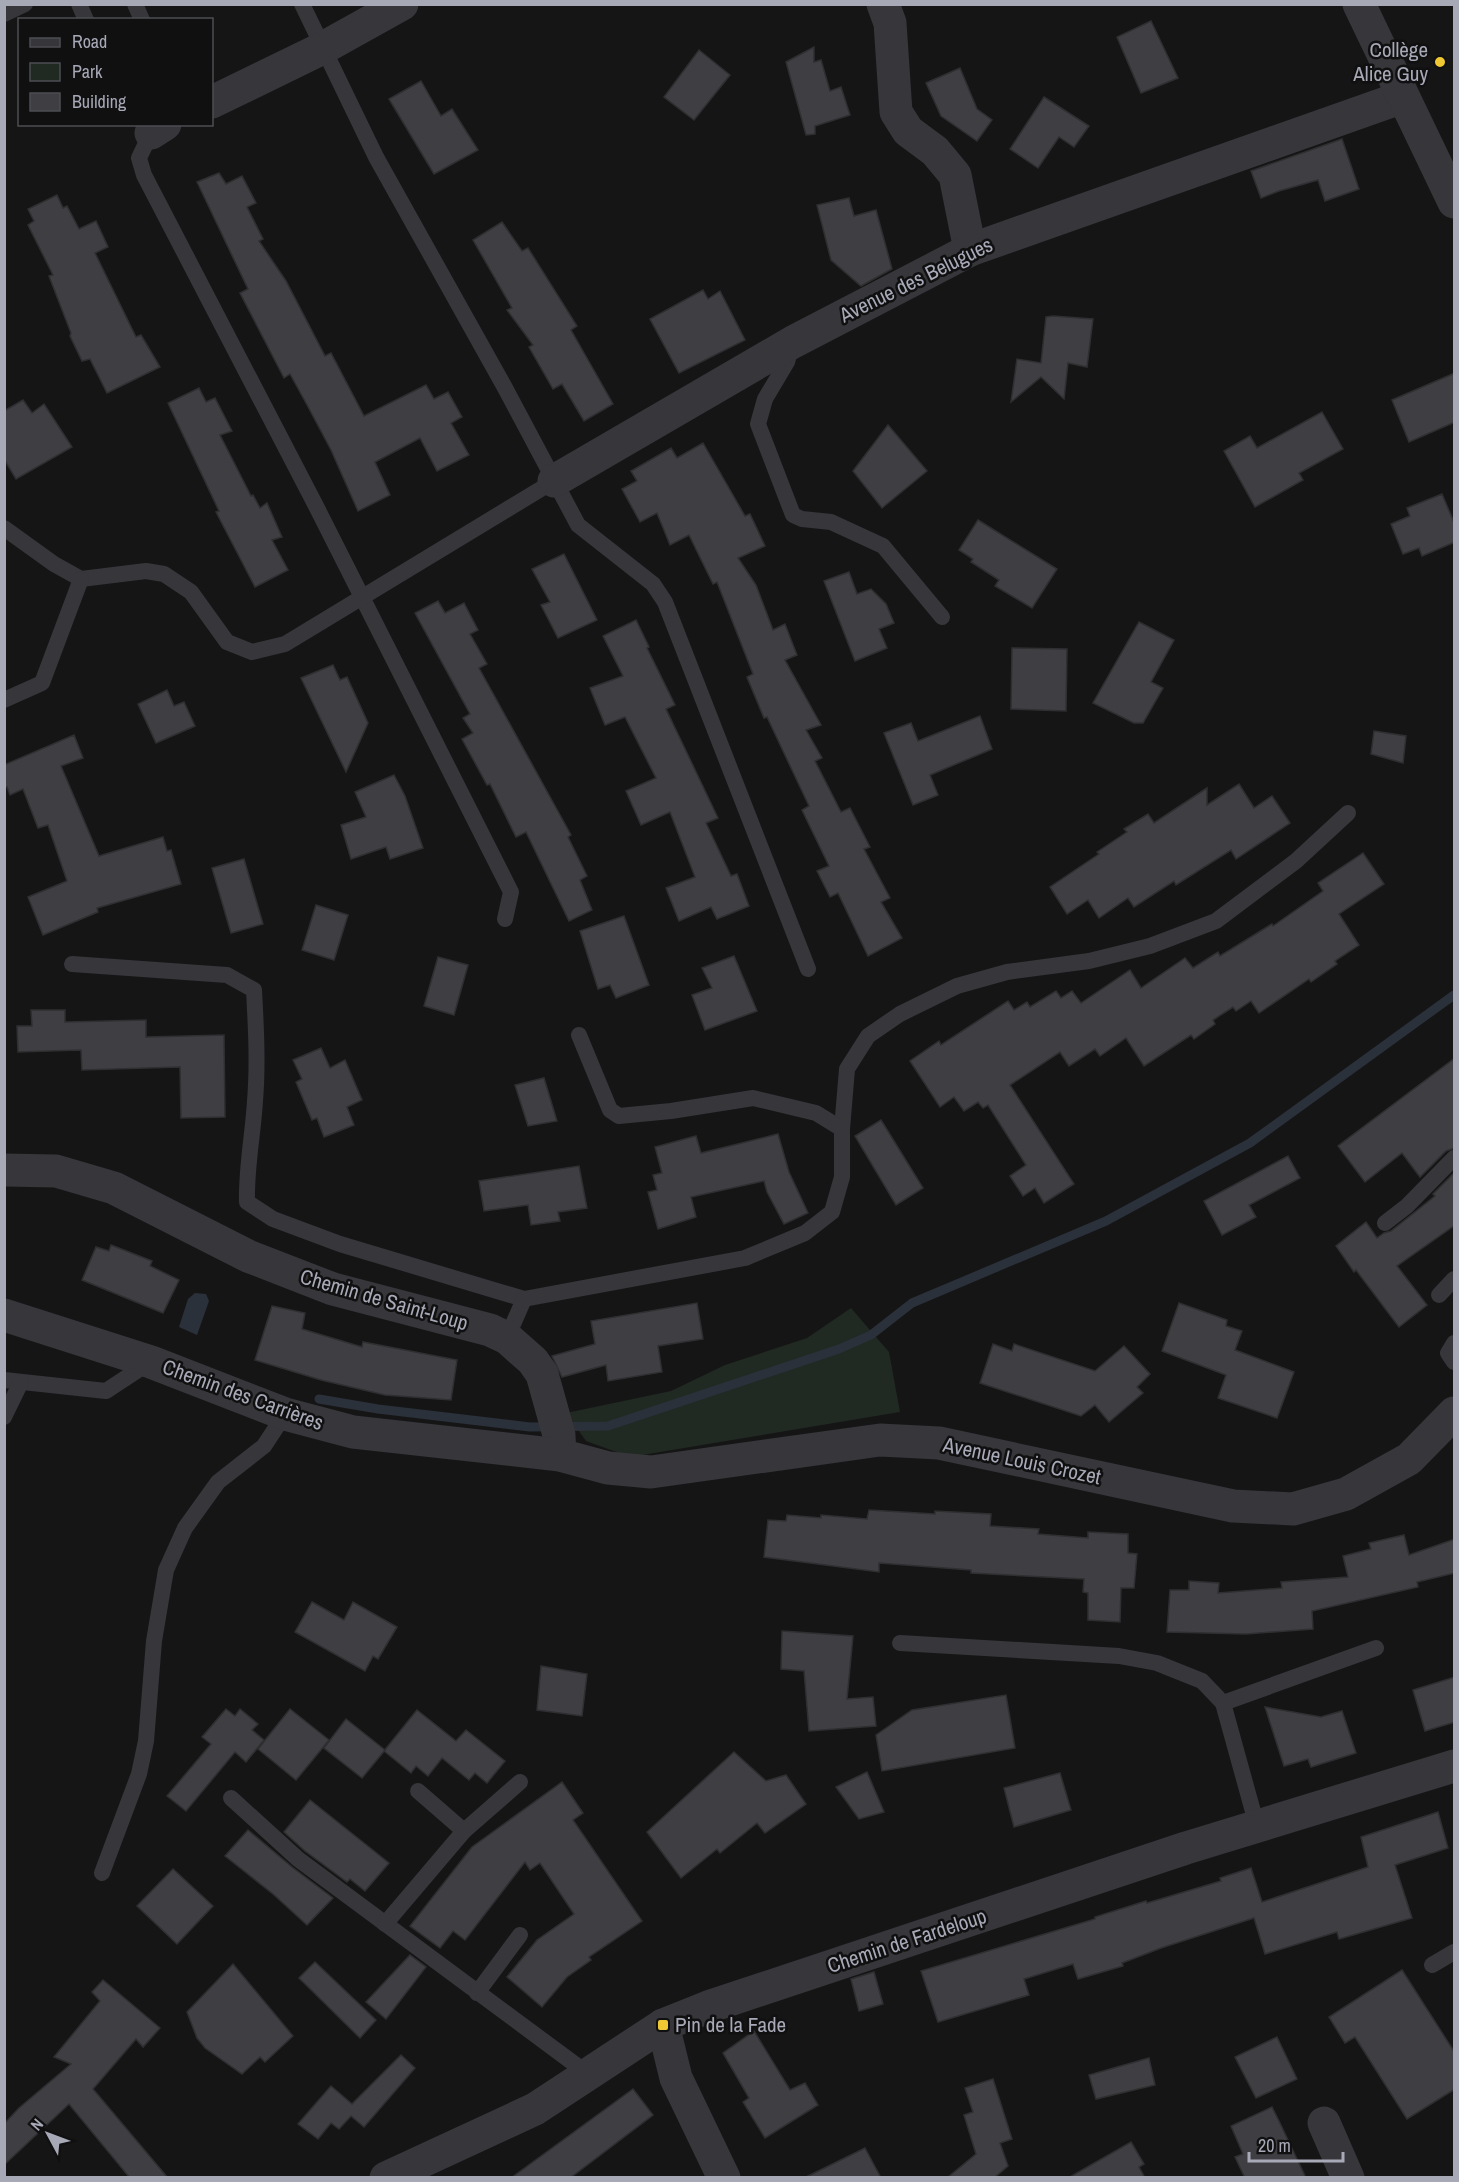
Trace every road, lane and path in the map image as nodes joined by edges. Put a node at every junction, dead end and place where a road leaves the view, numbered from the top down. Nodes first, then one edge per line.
1 (25, 4) edge
2 (79, 4) edge
3 (135, 4) edge
4 (302, 4) edge
5 (402, 4) edge
6 (883, 4) edge
7 (1359, 4) edge
8 (1383, 4) edge
9 (4, 14) edge
10 (85, 18) edge
11 (141, 18) edge
12 (323, 48) junction
13 (1403, 97) junction
14 (213, 102) edge
15 (158, 129) edge
16 (1455, 164) edge
17 (1455, 202) edge
18 (970, 250) junction
19 (793, 342) junction
20 (554, 481) junction
21 (4, 528) edge
22 (81, 579) junction
23 (361, 599) junction
24 (942, 617) dead end
25 (4, 700) edge
26 (1348, 813) dead end
27 (505, 919) dead end
28 (72, 964) dead end
29 (808, 969) dead end
30 (579, 1035) dead end
31 (842, 1129) junction
32 (1455, 1158) edge
33 (4, 1170) edge
34 (1385, 1223) dead end
35 (1455, 1278) edge
36 (1439, 1295) dead end
37 (524, 1299) junction
38 (4, 1315) edge
39 (507, 1338) junction
40 (1455, 1343) edge
41 (151, 1362) junction
42 (1455, 1362) edge
43 (13, 1381) edge
44 (1455, 1413) edge
45 (285, 1414) junction
46 (4, 1416) edge
47 (557, 1434) junction
48 (900, 1643) dead end
49 (1376, 1648) dead end
50 (1223, 1702) junction
51 (1455, 1766) edge
52 (520, 1782) dead end
53 (418, 1791) dead end
54 (231, 1798) dead end
55 (1257, 1826) junction
56 (464, 1831) junction
57 (102, 1873) dead end
58 (385, 1924) junction
59 (520, 1935) dead end
60 (1455, 1953) edge
61 (1432, 1965) dead end
62 (477, 1993) junction
63 (663, 2025) junction
64 (586, 2076) junction
65 (1324, 2123) dead end
66 (386, 2178) edge
67 (724, 2178) edge
68 (1348, 2178) edge

1 - 9 lane
2 - 10 lane
3 - 11 lane
4 - 12 lane
5 - 12 street
6 - 18 street
7 - 13 street
8 - 16 street
12 - 14 street
12 - 20 lane
13 - 17 street
13 - 18 street, Avenue des Belugues
15 - 23 lane
18 - 19 street, Avenue des Belugues
19 - 20 street, Avenue des Belugues
19 - 24 lane
20 - 23 lane
20 - 29 lane
21 - 22 lane
22 - 23 lane
22 - 25 lane
23 - 27 lane
26 - 31 lane
28 - 37 lane
30 - 31 lane
31 - 37 lane
32 - 34 lane
33 - 39 street, Chemin de Saint-Loup
35 - 36 lane
37 - 39 lane
38 - 41 street, Chemin des Carrières
39 - 47 street, Chemin de Saint-Loup
40 - 42 lane
41 - 43 lane
41 - 45 street, Chemin des Carrières
43 - 46 lane
44 - 47 street, Avenue Louis Crozet
45 - 47 street, Chemin des Carrières
45 - 57 lane
48 - 50 lane
49 - 50 lane
50 - 55 lane
51 - 55 street, Chemin de Fardeloup
52 - 56 lane
53 - 56 lane
54 - 58 lane
55 - 63 street, Chemin de Fardeloup
56 - 58 lane
58 - 62 lane
59 - 62 lane
60 - 61 lane
62 - 64 lane
63 - 64 street, Chemin de Fardeloup
63 - 67 street
64 - 66 street, Chemin de Fardeloup
65 - 68 street

